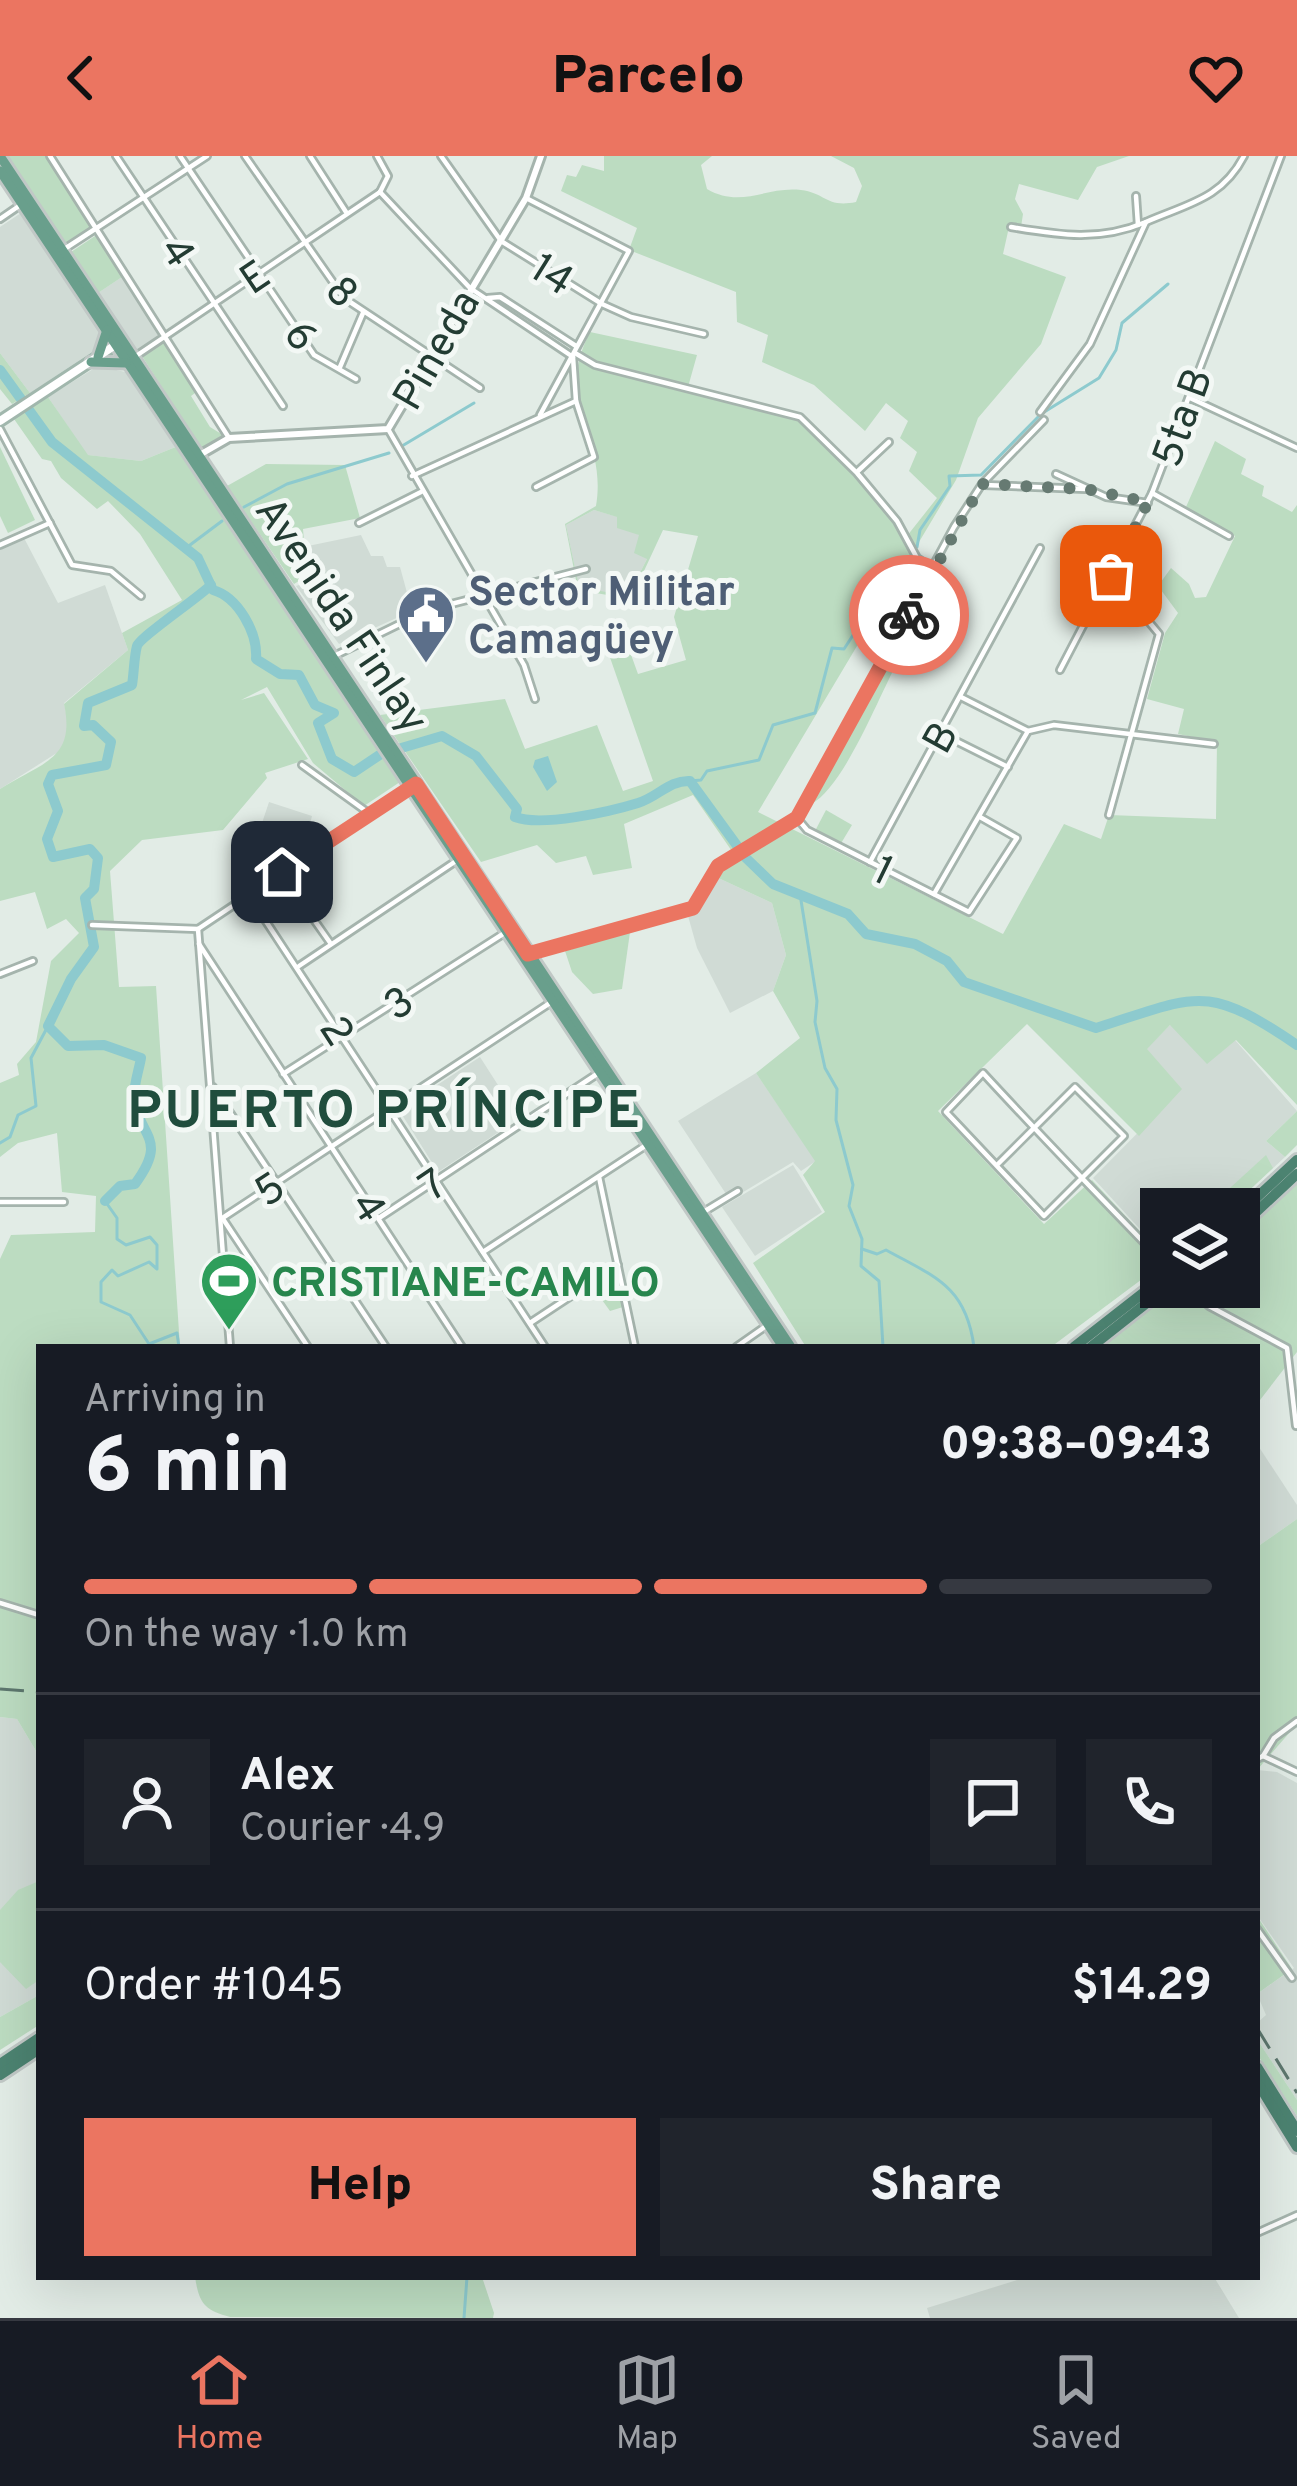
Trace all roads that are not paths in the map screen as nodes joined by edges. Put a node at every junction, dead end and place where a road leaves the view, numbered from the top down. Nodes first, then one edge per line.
1 (0, 156) edge
2 (50, 156) edge
3 (116, 156) edge
4 (180, 156) edge
5 (207, 156) edge
6 (245, 156) edge
7 (310, 156) edge
8 (377, 156) edge
9 (441, 156) edge
10 (541, 156) edge
11 (1242, 156) edge
12 (1281, 156) edge
13 (188, 168) junction
14 (0, 171) edge
15 (380, 192) junction
16 (1136, 196) dead end
17 (144, 197) junction
18 (526, 198) junction
19 (26, 202) junction
20 (348, 214) junction
21 (0, 219) edge
22 (1142, 224) junction
23 (98, 227) junction
24 (1011, 227) dead end
25 (501, 241) junction
26 (303, 244) junction
27 (59, 252) junction
28 (258, 274) junction
29 (470, 288) junction
30 (214, 303) junction
31 (602, 304) junction
32 (363, 313) junction
33 (107, 330) junction
34 (167, 334) junction
35 (704, 334) dead end
36 (120, 343) junction
37 (575, 352) junction
38 (429, 357) junction
39 (94, 359) junction
40 (132, 362) junction
41 (340, 367) junction
42 (356, 379) dead end
43 (480, 388) dead end
44 (1190, 398) junction
45 (576, 401) junction
46 (283, 406) dead end
47 (1040, 412) dead end
48 (540, 415) junction
49 (1044, 420) dead end
50 (0, 425) edge
51 (388, 430) junction
52 (230, 438) junction
53 (889, 442) dead end
54 (1297, 448) edge
55 (196, 458) junction
56 (857, 473) junction
57 (1055, 474) dead end
58 (411, 476) junction
59 (982, 484) junction
60 (536, 487) dead end
61 (1086, 489) junction
62 (422, 492) junction
63 (1153, 493) junction
64 (1148, 502) junction
65 (50, 523) junction
66 (359, 523) dead end
67 (1228, 536) dead end
68 (0, 545) edge
69 (1040, 548) dead end
70 (932, 568) junction
71 (586, 569) dead end
72 (1111, 576) junction
73 (485, 595) junction
74 (141, 596) dead end
75 (329, 658) junction
76 (1060, 670) dead end
77 (961, 697) junction
78 (535, 699) dead end
79 (1028, 731) junction
80 (940, 733) junction
81 (1131, 738) junction
82 (1214, 744) dead end
83 (302, 765) dead end
84 (1008, 767) junction
85 (414, 786) junction
86 (370, 814) junction
87 (1109, 815) dead end
88 (980, 817) junction
89 (797, 818) junction
90 (461, 858) junction
91 (870, 862) junction
92 (248, 894) junction
93 (934, 894) junction
94 (305, 907) dead end
95 (92, 925) dead end
96 (198, 929) junction
97 (509, 930) junction
98 (199, 944) junction
99 (331, 944) junction
100 (525, 955) junction
101 (33, 961) dead end
102 (297, 968) junction
103 (0, 974) edge
104 (555, 1000) junction
105 (343, 1037) junction
106 (602, 1070) junction
107 (284, 1074) junction
108 (210, 1082) junction
109 (389, 1109) junction
110 (1034, 1129) junction
111 (650, 1143) junction
112 (332, 1148) junction
113 (1297, 1160) edge
114 (997, 1165) junction
115 (1292, 1174) edge
116 (599, 1177) junction
117 (1083, 1180) junction
118 (436, 1181) junction
119 (277, 1183) junction
120 (738, 1191) dead end
121 (1260, 1198) edge
122 (0, 1202) edge
123 (64, 1202) dead end
124 (1260, 1207) edge
125 (699, 1215) junction
126 (221, 1217) junction
127 (378, 1219) junction
128 (1140, 1238) edge
129 (483, 1252) junction
130 (618, 1265) junction
131 (1140, 1295) edge
132 (1140, 1308) edge
133 (1213, 1308) edge
134 (530, 1323) junction
135 (770, 1324) junction
136 (230, 1344) edge
137 (306, 1344) edge
138 (384, 1344) edge
139 (460, 1344) edge
140 (543, 1344) edge
141 (634, 1344) edge
142 (740, 1344) edge
143 (785, 1344) edge
144 (1078, 1344) edge
145 (1095, 1344) edge
146 (1296, 1426) edge
147 (0, 1603) edge
148 (36, 1614) edge
149 (1297, 1721) edge
150 (1260, 1757) edge
151 (1297, 1772) edge
152 (1260, 1933) edge
153 (1292, 1978) dead end
154 (36, 2040) edge
155 (36, 2051) edge
156 (0, 2064) edge
157 (0, 2075) edge
158 (1262, 2090) edge
159 (1297, 2131) edge
160 (1297, 2147) edge
161 (1297, 2215) edge
162 (1260, 2232) edge

1 - 19 main road, Avenida Finlay
2 - 23 street
3 - 17 street, 4
4 - 13 street, 6
5 - 13 street
6 - 26 street, 8
7 - 20 street
8 - 15 street
9 - 25 street, 14
10 - 18 street, Pineda
11 - 22 street
12 - 44 street, 5ta B
13 - 17 street
13 - 28 street, 6
14 - 19 main road, Avenida Finlay
15 - 20 street, E
15 - 29 street
16 - 22 street
17 - 23 street
17 - 30 street, 4
18 - 25 street, Pineda
18 - 31 street
19 - 21 street
19 - 27 main road, Avenida Finlay
20 - 26 street, E
22 - 24 street
22 - 47 street
23 - 27 street
23 - 34 street
25 - 29 street, Pineda
25 - 31 street, 14
26 - 28 street, E
26 - 32 street, 8
27 - 33 main road, Avenida Finlay
27 - 36 main road, Avenida Finlay
28 - 30 street, E
28 - 41 street, 6
29 - 37 street
29 - 38 street, Pineda
30 - 34 street, E
30 - 46 street, 4
31 - 35 street, 14
31 - 37 street
32 - 38 street, 8
32 - 41 street
33 - 36 main road, Avenida Finlay
33 - 39 main road
34 - 40 street, E
34 - 52 street
36 - 39 main road
36 - 40 main road, Avenida Finlay
37 - 45 street
37 - 48 street
37 - 56 street
38 - 43 street, 8
38 - 51 street, Pineda
39 - 40 main road
39 - 50 main road
40 - 55 main road, Avenida Finlay
41 - 42 street, 6
44 - 54 street
44 - 63 street, 5ta B
45 - 48 street
45 - 60 street
48 - 58 street
49 - 59 street
50 - 65 street
51 - 52 street, Pineda
51 - 58 street
52 - 55 street, Pineda
53 - 56 street
55 - 75 main road, Avenida Finlay
56 - 70 street
57 - 61 street
58 - 62 street
59 - 61 street
59 - 70 street
61 - 64 street
62 - 66 street
62 - 73 street
63 - 64 street, 5ta B
63 - 67 street
64 - 72 street, 5ta B
65 - 68 street
65 - 74 street
69 - 77 street, B
70 - 89 street
71 - 73 street
72 - 76 street, 5ta B
72 - 81 street
73 - 75 street
73 - 78 street
75 - 85 main road, Avenida Finlay
77 - 79 street
77 - 80 street, B
79 - 81 street
79 - 84 street
80 - 84 street
80 - 91 street, B
81 - 82 street
81 - 87 street
83 - 86 street
84 - 88 street
85 - 86 street
85 - 90 main road, Avenida Finlay
86 - 92 street
88 - 93 street
88 - 93 street, 1
89 - 91 street, 1
89 - 100 street
90 - 97 main road, Avenida Finlay
90 - 99 street
91 - 93 street, 1
92 - 96 street
92 - 102 street, 2
94 - 99 street
95 - 96 street
96 - 98 street
97 - 100 main road, Avenida Finlay
97 - 105 street, 3
98 - 107 street, 4
98 - 108 street
99 - 102 street
100 - 104 main road, Avenida Finlay
101 - 103 street
102 - 105 street, 2
104 - 106 main road, Avenida Finlay
104 - 109 street, 5
105 - 107 street, 3
105 - 109 street, 2
106 - 111 main road, Avenida Finlay
106 - 118 street, 7
107 - 112 street, 4
108 - 119 street
108 - 126 street
109 - 112 street, 5
109 - 118 street, 2
110 - 114 street
110 - 114 street
110 - 117 street
110 - 117 street
111 - 116 street
111 - 125 main road, Avenida Finlay
112 - 119 street, 5
112 - 127 street, 4
113 - 115 highway
114 - 117 street
115 - 121 highway
115 - 124 highway
116 - 129 street
116 - 130 street
117 - 128 street
118 - 127 street, 7
118 - 129 street, 2
119 - 126 street, 5
119 - 138 street
120 - 125 street
122 - 123 street
125 - 135 main road, Avenida Finlay
126 - 136 street
126 - 137 street
127 - 139 street, 4
129 - 134 street, 2
130 - 134 street
130 - 141 street
131 - 144 highway
132 - 145 highway
133 - 146 street
134 - 140 street, 2
135 - 142 street
135 - 143 main road, Avenida Finlay
147 - 148 street
149 - 150 street
150 - 151 street
152 - 153 street
154 - 156 highway
155 - 157 highway
158 - 159 highway
158 - 160 highway
161 - 162 street

